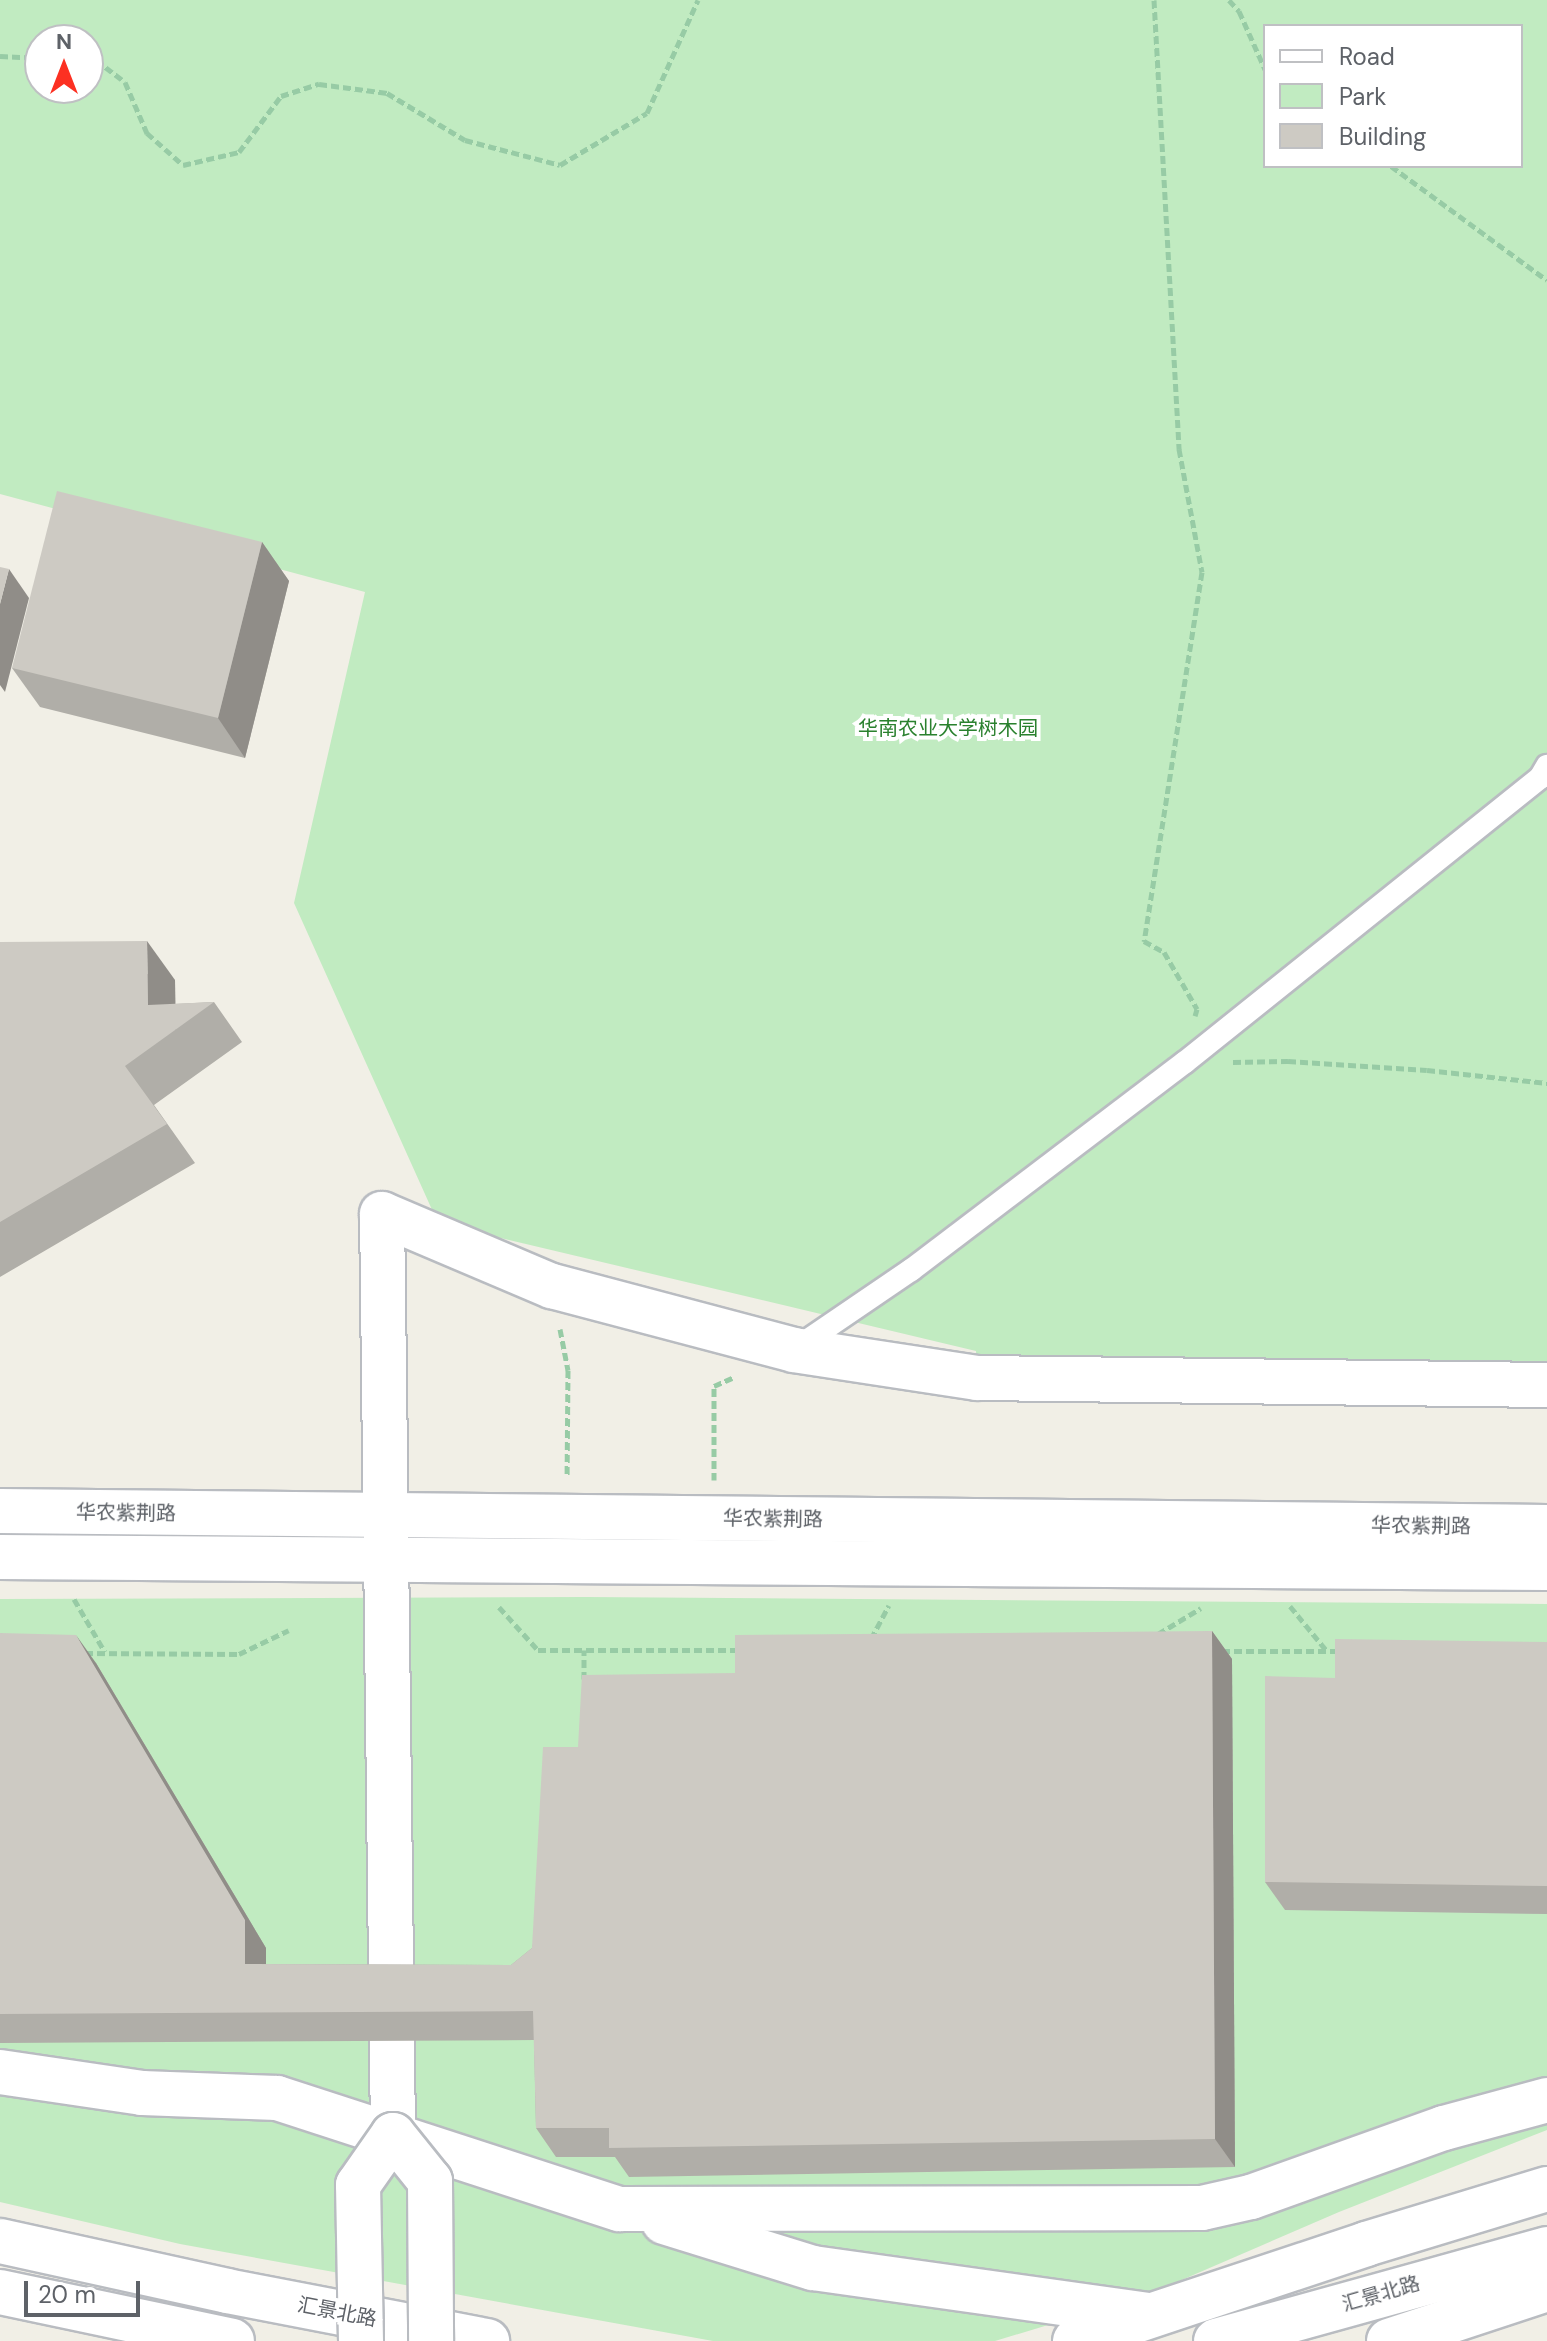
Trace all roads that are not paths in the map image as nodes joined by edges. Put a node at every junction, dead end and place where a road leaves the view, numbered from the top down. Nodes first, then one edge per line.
1 (1547, 766) edge
2 (794, 1350) junction
3 (1547, 1385) edge
4 (0, 1511) edge
5 (384, 1515) junction
6 (1547, 1527) edge
7 (0, 1557) edge
8 (385, 1560) junction
9 (1547, 1568) edge
10 (0, 2072) edge
11 (1547, 2100) edge
12 (393, 2135) junction
13 (1547, 2189) edge
14 (619, 2209) junction
15 (0, 2241) edge
16 (1547, 2249) edge
17 (1547, 2289) edge
18 (0, 2292) edge
19 (1147, 2315) junction
20 (1402, 2336) edge
21 (232, 2341) edge
22 (361, 2341) edge
23 (431, 2341) edge
24 (487, 2341) edge
25 (1075, 2341) edge
26 (1216, 2341) edge

1 - 2 lane
2 - 3 street
2 - 5 street
4 - 5 street, 华农紫荆路
5 - 6 street, 华农紫荆路
5 - 8 street
7 - 8 street, 华农紫荆路
8 - 9 street, 华农紫荆路
8 - 12 street
10 - 12 street
11 - 14 street
12 - 14 street
12 - 22 street, bridge
12 - 23 street, bridge
13 - 19 street
14 - 19 street
15 - 24 street, 汇景北路
16 - 26 street, 汇景北路
17 - 20 street
18 - 21 street
19 - 25 street

